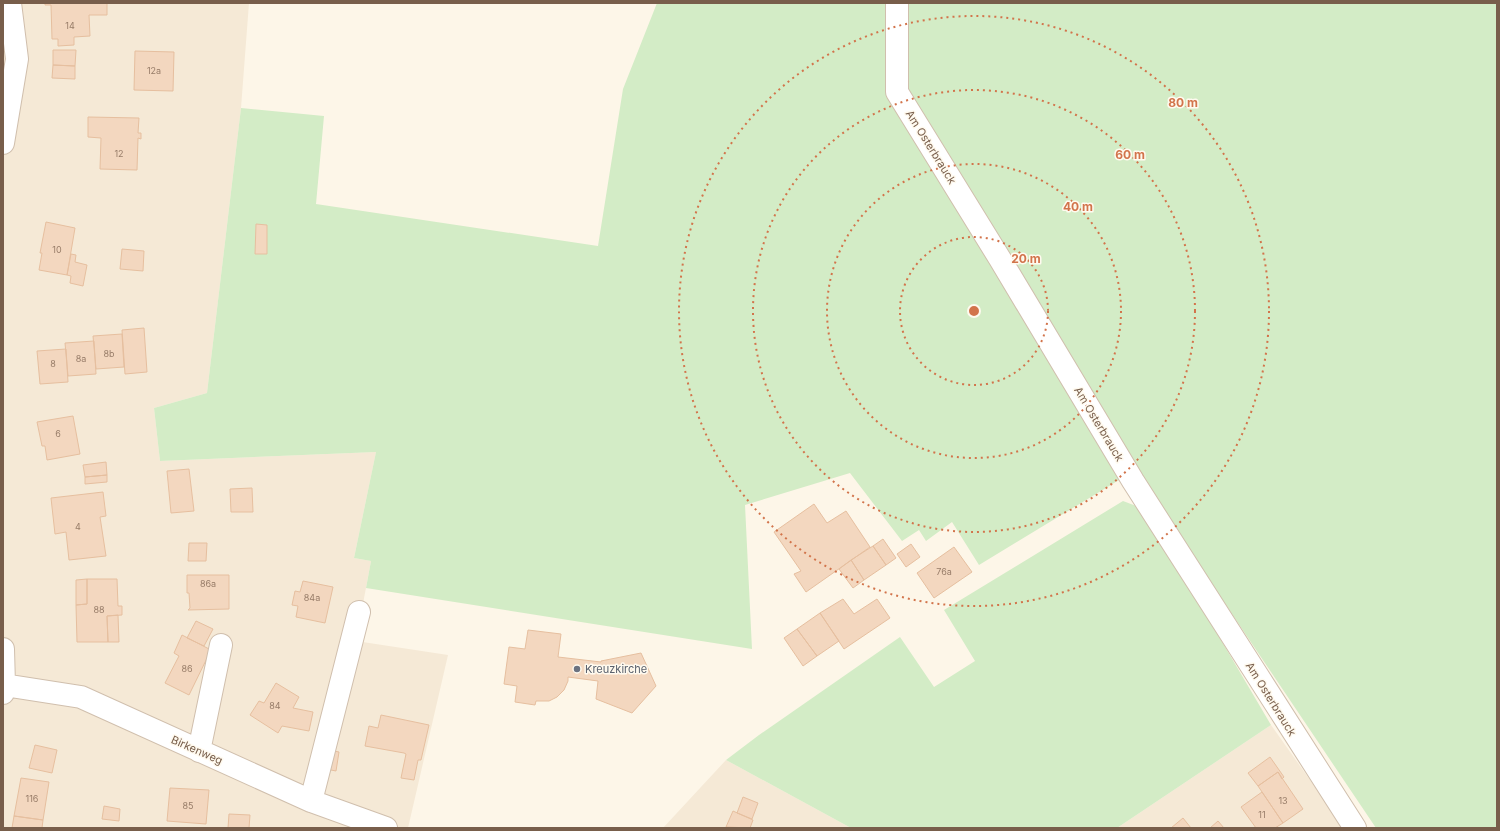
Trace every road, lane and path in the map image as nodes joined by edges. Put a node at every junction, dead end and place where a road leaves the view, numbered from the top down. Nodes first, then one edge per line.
1 (10, 3) edge
2 (897, 3) edge
3 (3, 143) edge
4 (359, 612) dead end
5 (221, 645) dead end
6 (3, 649) edge
7 (4, 689) edge
8 (199, 750) junction
9 (311, 801) junction
10 (386, 828) edge
11 (1355, 828) edge

1 - 3 street
2 - 11 street, Am Osterbrauck
4 - 9 street
5 - 8 street
6 - 7 street
7 - 8 street, Birkenweg
8 - 9 street, Birkenweg
9 - 10 street, Birkenweg

